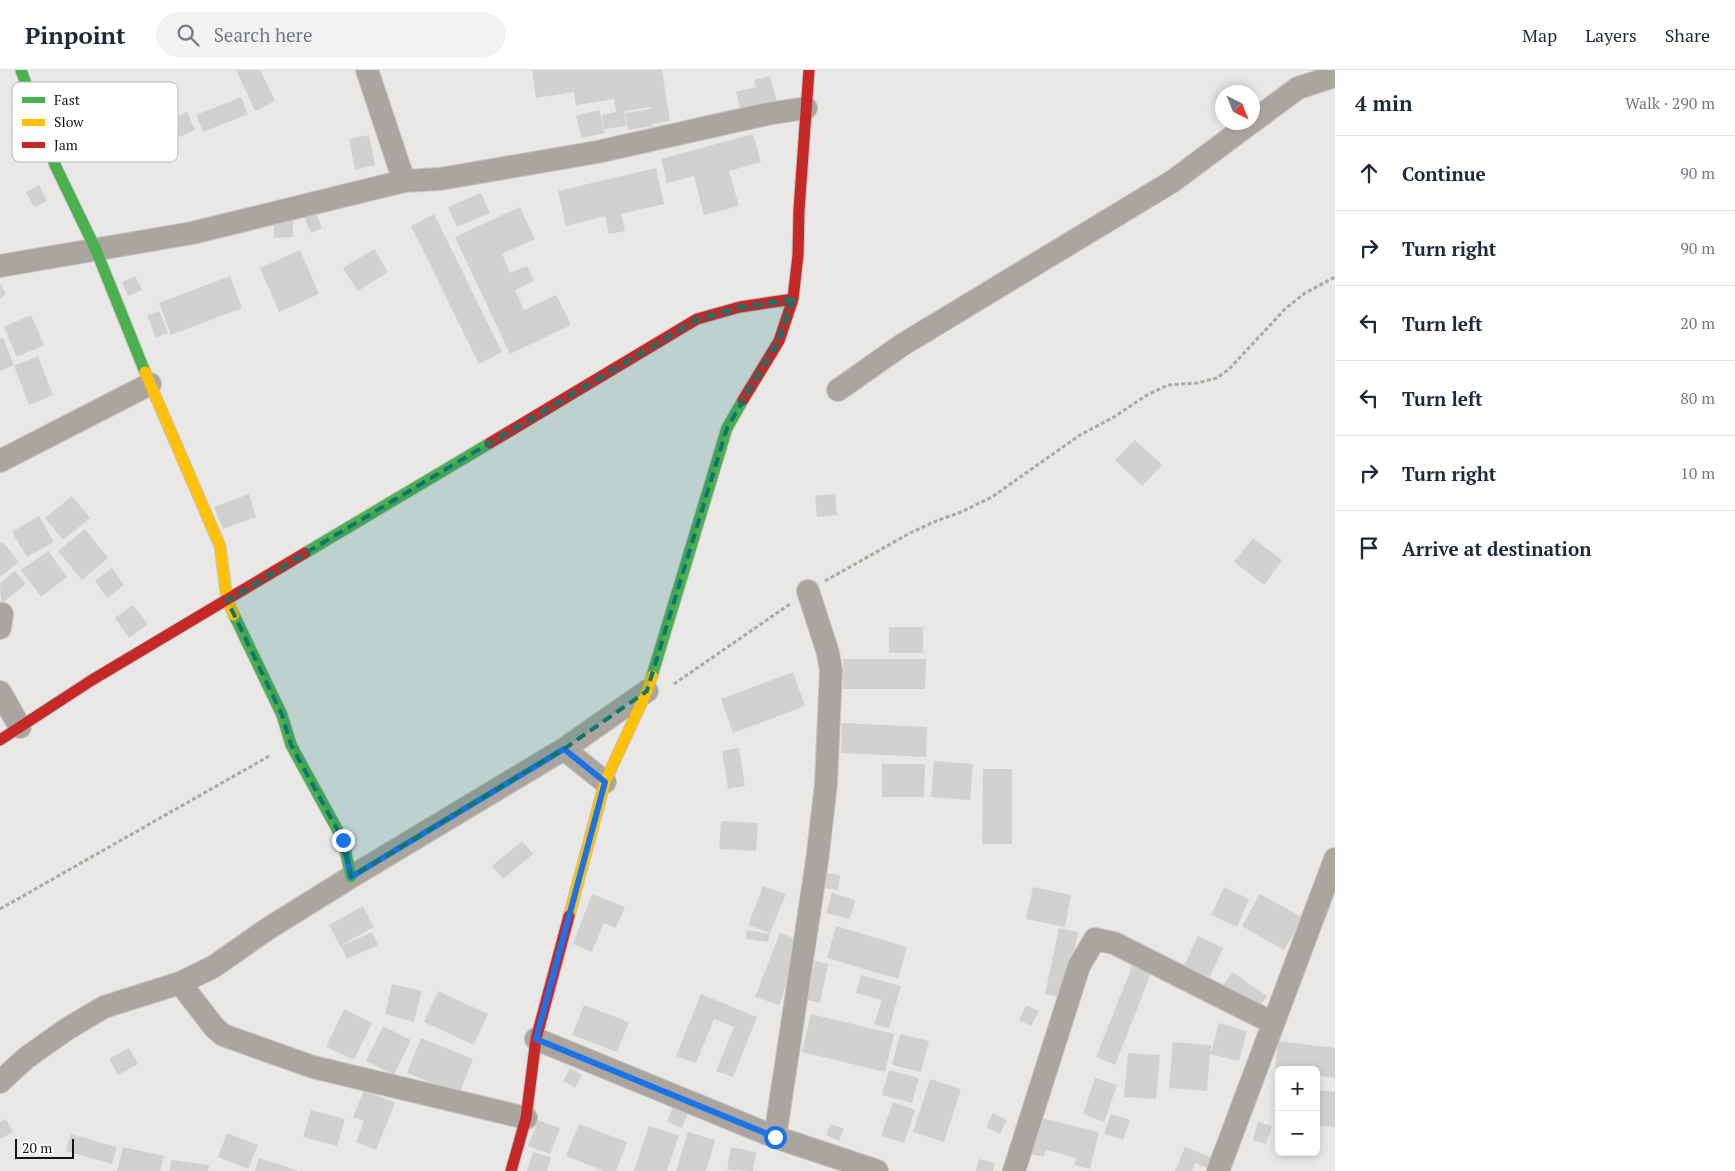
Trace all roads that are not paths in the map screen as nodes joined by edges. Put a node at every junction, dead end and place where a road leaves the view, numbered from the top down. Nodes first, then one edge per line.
1 (20, 70) edge
2 (367, 70) edge
3 (809, 70) edge
4 (1335, 76) edge
5 (24, 82) edge
6 (806, 108) junction
7 (1260, 116) edge
8 (1241, 130) edge
9 (54, 162) edge
10 (404, 181) junction
11 (96, 250) junction
12 (0, 266) edge
13 (793, 299) junction
14 (150, 384) junction
15 (838, 390) dead end
16 (0, 461) edge
17 (808, 592) road end
18 (227, 600) junction
19 (647, 691) junction
20 (0, 692) edge
21 (20, 728) junction
22 (0, 740) edge
23 (564, 749) junction
24 (605, 782) junction
25 (1335, 859) edge
26 (351, 877) junction
27 (180, 984) junction
28 (1273, 1023) junction
29 (536, 1039) junction
30 (0, 1082) edge
31 (526, 1118) junction
32 (775, 1137) junction
33 (511, 1171) edge
34 (877, 1171) edge
35 (1014, 1171) edge
36 (1218, 1171) edge

1 - 5 street
2 - 10 street
3 - 6 street
4 - 7 street
6 - 10 street
6 - 13 street
8 - 15 street
9 - 11 street
10 - 11 street
11 - 12 street
11 - 14 street
13 - 18 street
13 - 19 street
14 - 16 street
14 - 18 street
17 - 32 street
18 - 21 street
18 - 26 street
19 - 23 street
19 - 24 street
20 - 21 street
21 - 22 street
23 - 24 street
23 - 26 street
24 - 29 street
25 - 28 street
26 - 27 street
27 - 30 street
27 - 31 street
28 - 35 street
28 - 36 street
29 - 31 street
29 - 32 street
31 - 33 street
32 - 34 street

